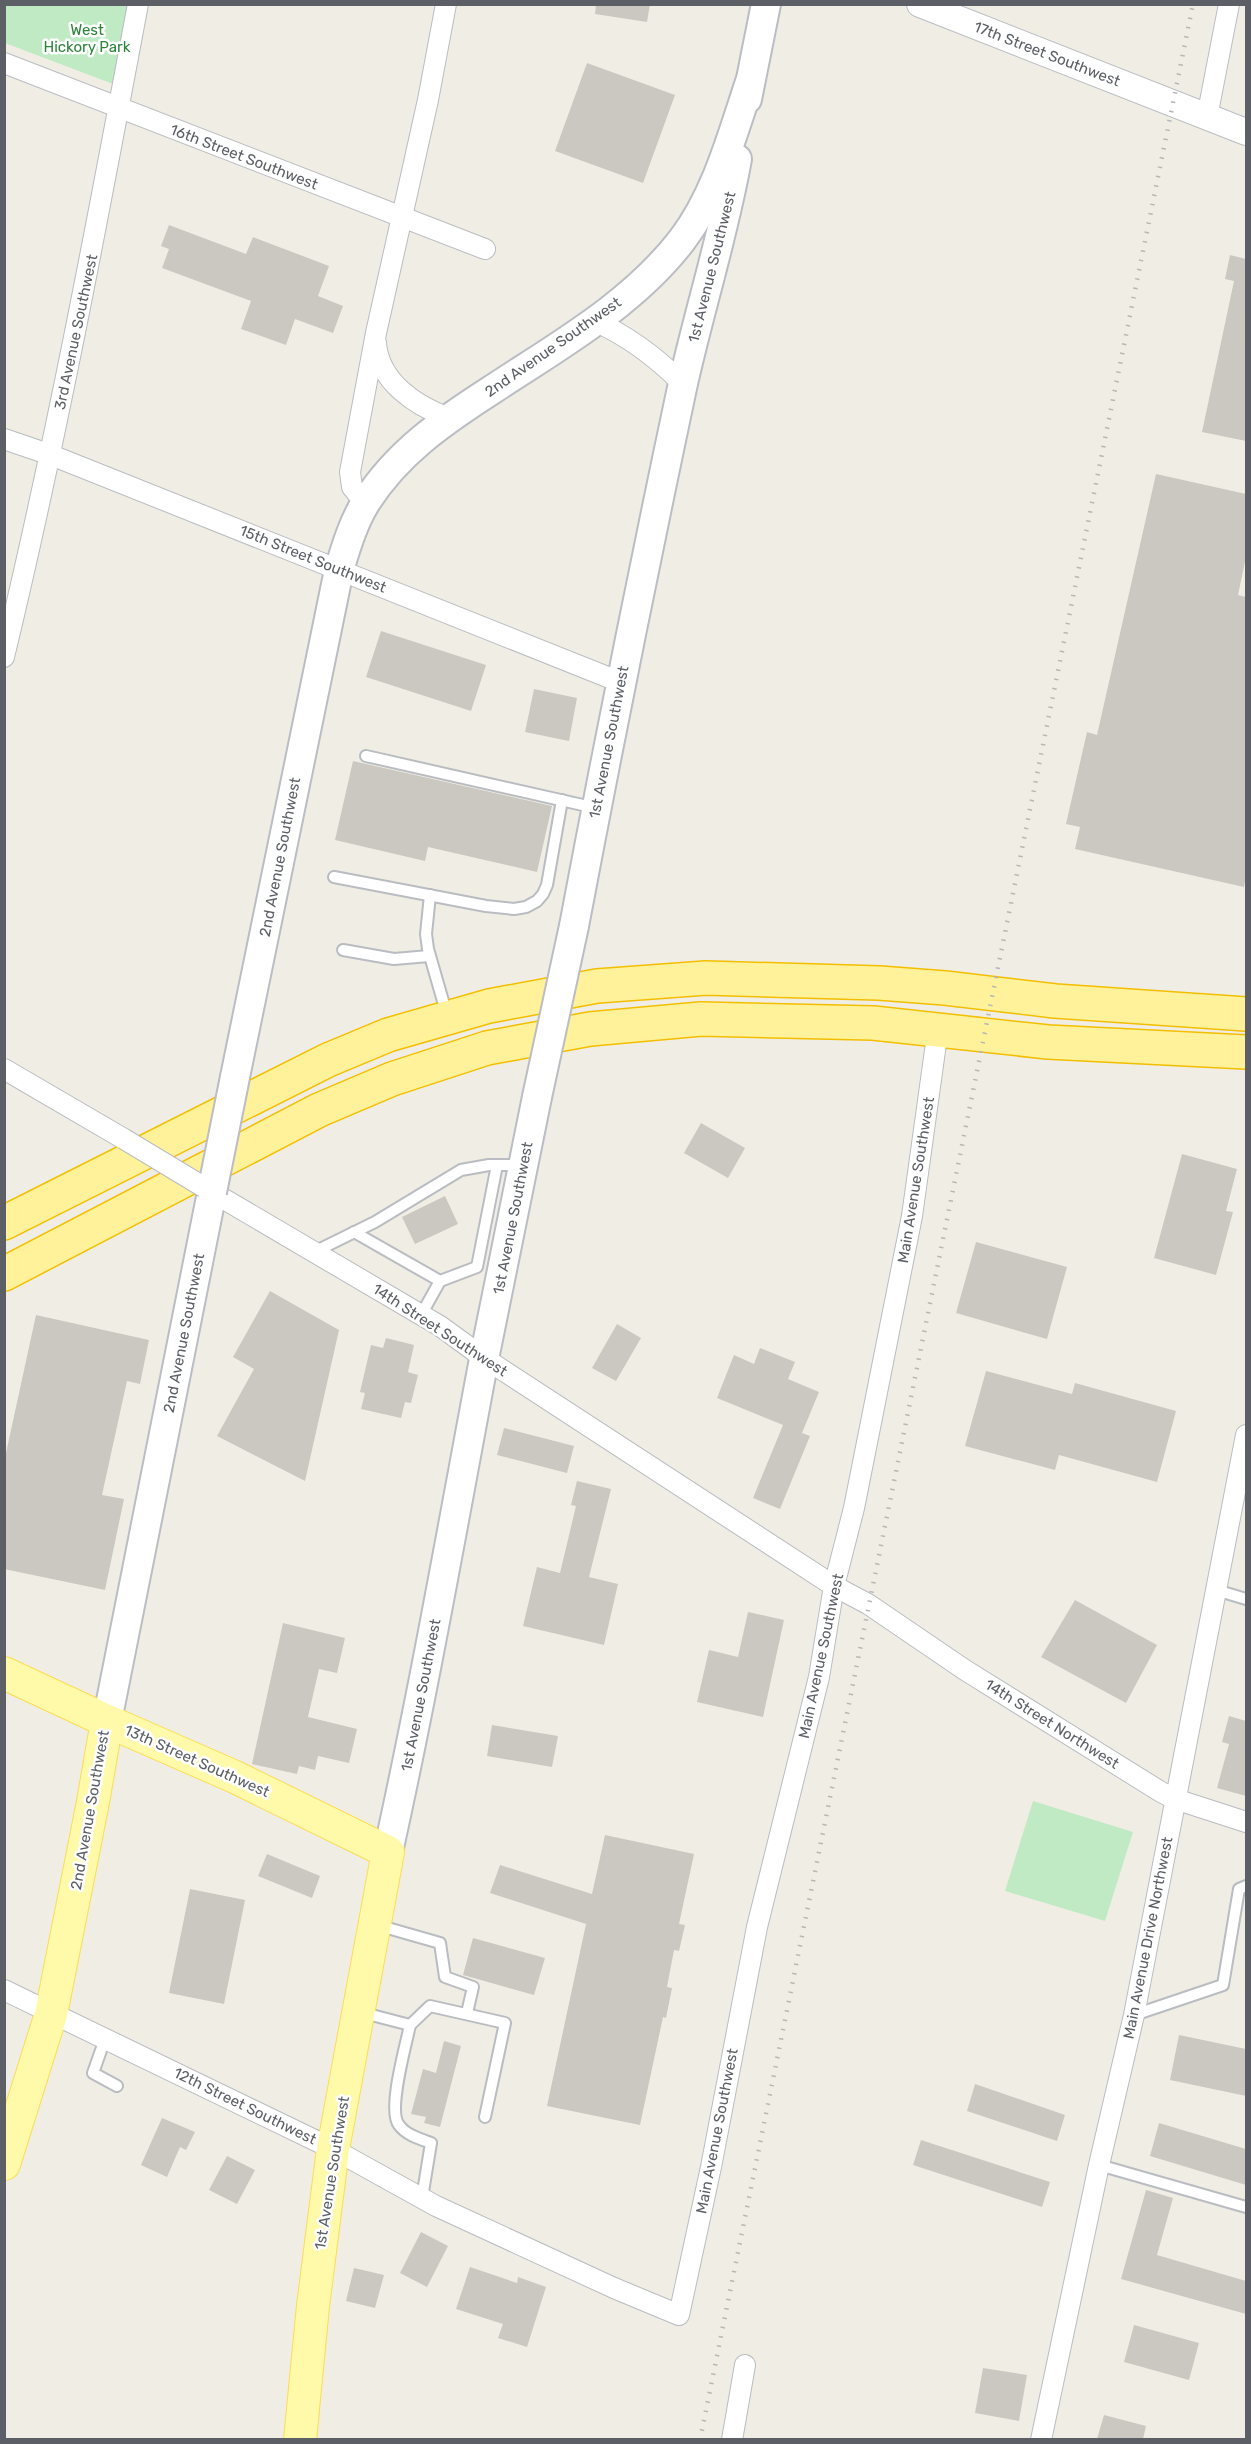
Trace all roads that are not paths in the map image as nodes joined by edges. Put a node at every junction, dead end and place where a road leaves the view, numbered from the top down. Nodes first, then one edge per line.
1 (138, 4) edge
2 (446, 4) edge
3 (766, 4) edge
4 (920, 4) edge
5 (1229, 4) edge
6 (4, 63) edge
7 (750, 82) junction
8 (118, 109) junction
9 (1207, 117) junction
10 (1246, 132) edge
11 (402, 218) junction
12 (485, 249) dead end
13 (594, 321) junction
14 (376, 333) junction
15 (683, 384) junction
16 (449, 418) junction
17 (4, 439) edge
18 (51, 455) junction
19 (365, 503) junction
20 (339, 570) junction
21 (5, 652) edge
22 (620, 682) junction
23 (366, 756) dead end
24 (562, 800) junction
25 (596, 808) junction
26 (333, 878) dead end
27 (430, 895) junction
28 (343, 950) dead end
29 (429, 956) junction
30 (1246, 1014) edge
31 (447, 1018) junction
32 (938, 1029) junction
33 (1246, 1052) edge
34 (4, 1069) edge
35 (510, 1165) junction
36 (212, 1192) junction
37 (53, 1198) junction
38 (4, 1210) edge
39 (4, 1223) edge
40 (354, 1232) junction
41 (314, 1252) junction
42 (490, 1269) junction
43 (4, 1274) edge
44 (440, 1281) junction
45 (421, 1315) junction
46 (484, 1358) junction
47 (1246, 1435) edge
48 (834, 1586) junction
49 (1216, 1590) junction
50 (1246, 1599) edge
51 (868, 1604) joint
52 (4, 1673) edge
53 (106, 1721) junction
54 (1175, 1799) junction
55 (1246, 1822) edge
56 (388, 1852) junction
57 (1246, 1887) edge
58 (375, 1924) junction
59 (4, 1990) edge
60 (360, 2012) junction
61 (466, 2013) junction
62 (51, 2014) junction
63 (1134, 2015) junction
64 (410, 2025) junction
65 (105, 2039) junction
66 (117, 2085) dead end
67 (485, 2117) dead end
68 (333, 2150) junction
69 (4, 2164) edge
70 (1099, 2165) junction
71 (422, 2198) junction
72 (1246, 2207) edge
73 (680, 2315) joint
74 (745, 2366) dead end
75 (300, 2439) edge
76 (732, 2439) edge
77 (1041, 2439) edge

1 - 8 street, 3rd Avenue Southwest
2 - 11 street
3 - 7 main road, 1st Avenue Southwest
4 - 9 street, 17th Street Southwest
5 - 9 street
6 - 8 street, 16th Street Southwest
7 - 13 main road, 2nd Avenue Southwest
7 - 15 main road, 1st Avenue Southwest
8 - 11 street, 16th Street Southwest
8 - 18 street, 3rd Avenue Southwest
9 - 10 street, 17th Street Southwest
11 - 12 street, 16th Street Southwest
11 - 14 street
13 - 15 street
13 - 16 main road, 2nd Avenue Southwest
14 - 16 street
14 - 19 street
15 - 22 main road, 1st Avenue Southwest
16 - 19 main road, 2nd Avenue Southwest
17 - 18 street, 15th Street Southwest
18 - 20 street, 15th Street Southwest
18 - 21 street, 3rd Avenue Southwest
19 - 20 main road, 2nd Avenue Southwest
20 - 22 street, 15th Street Southwest
20 - 36 main road, 2nd Avenue Southwest, bridge
22 - 25 main road, 1st Avenue Southwest
23 - 24 lane
24 - 25 lane
24 - 27 lane
25 - 35 main road, 1st Avenue Southwest, bridge
26 - 27 lane
27 - 29 lane
28 - 29 lane
29 - 31 lane
30 - 31 highway
31 - 37 highway
32 - 33 highway
32 - 43 highway
32 - 48 street, Main Avenue Southwest
34 - 36 street, 14th Street Southwest, bridge
35 - 40 lane
35 - 42 main road, 1st Avenue Southwest
36 - 41 street, 14th Street Southwest
36 - 53 main road, 2nd Avenue Southwest
37 - 38 highway
37 - 39 highway
40 - 41 lane
40 - 44 lane
41 - 45 street, 14th Street Southwest
42 - 44 lane
42 - 46 main road, 1st Avenue Southwest
44 - 45 lane
45 - 46 street, 14th Street Southwest
46 - 48 street, 14th Street Southwest
46 - 56 main road, 1st Avenue Southwest
47 - 49 street, Main Avenue Drive Northwest
48 - 51 street, 14th Street Southwest
48 - 73 street, Main Avenue Southwest
49 - 50 lane
49 - 54 street, Main Avenue Drive Northwest
51 - 54 street, 14th Street Northwest
52 - 53 main road, 13th Street Southwest
53 - 56 main road, 13th Street Southwest
53 - 62 main road, 2nd Avenue Southwest
54 - 55 street, 14th Street Northwest
54 - 63 street, Main Avenue Drive Northwest
56 - 58 main road, 1st Avenue Southwest
57 - 63 lane
58 - 60 main road, 1st Avenue Southwest
58 - 61 lane
59 - 62 street, 12th Street Southwest
60 - 64 lane
60 - 68 main road, 1st Avenue Southwest
61 - 64 lane
61 - 67 lane
62 - 65 street, 12th Street Southwest
62 - 69 main road, 2nd Avenue Southwest
63 - 70 street, Main Avenue Drive Northwest
64 - 71 lane
65 - 66 lane
65 - 68 street, 12th Street Southwest
68 - 71 street, 12th Street Southwest
68 - 75 main road, 1st Avenue Southwest
70 - 72 lane
70 - 77 street, Main Avenue Drive Northwest
71 - 73 street, 12th Street Southwest
74 - 76 street

